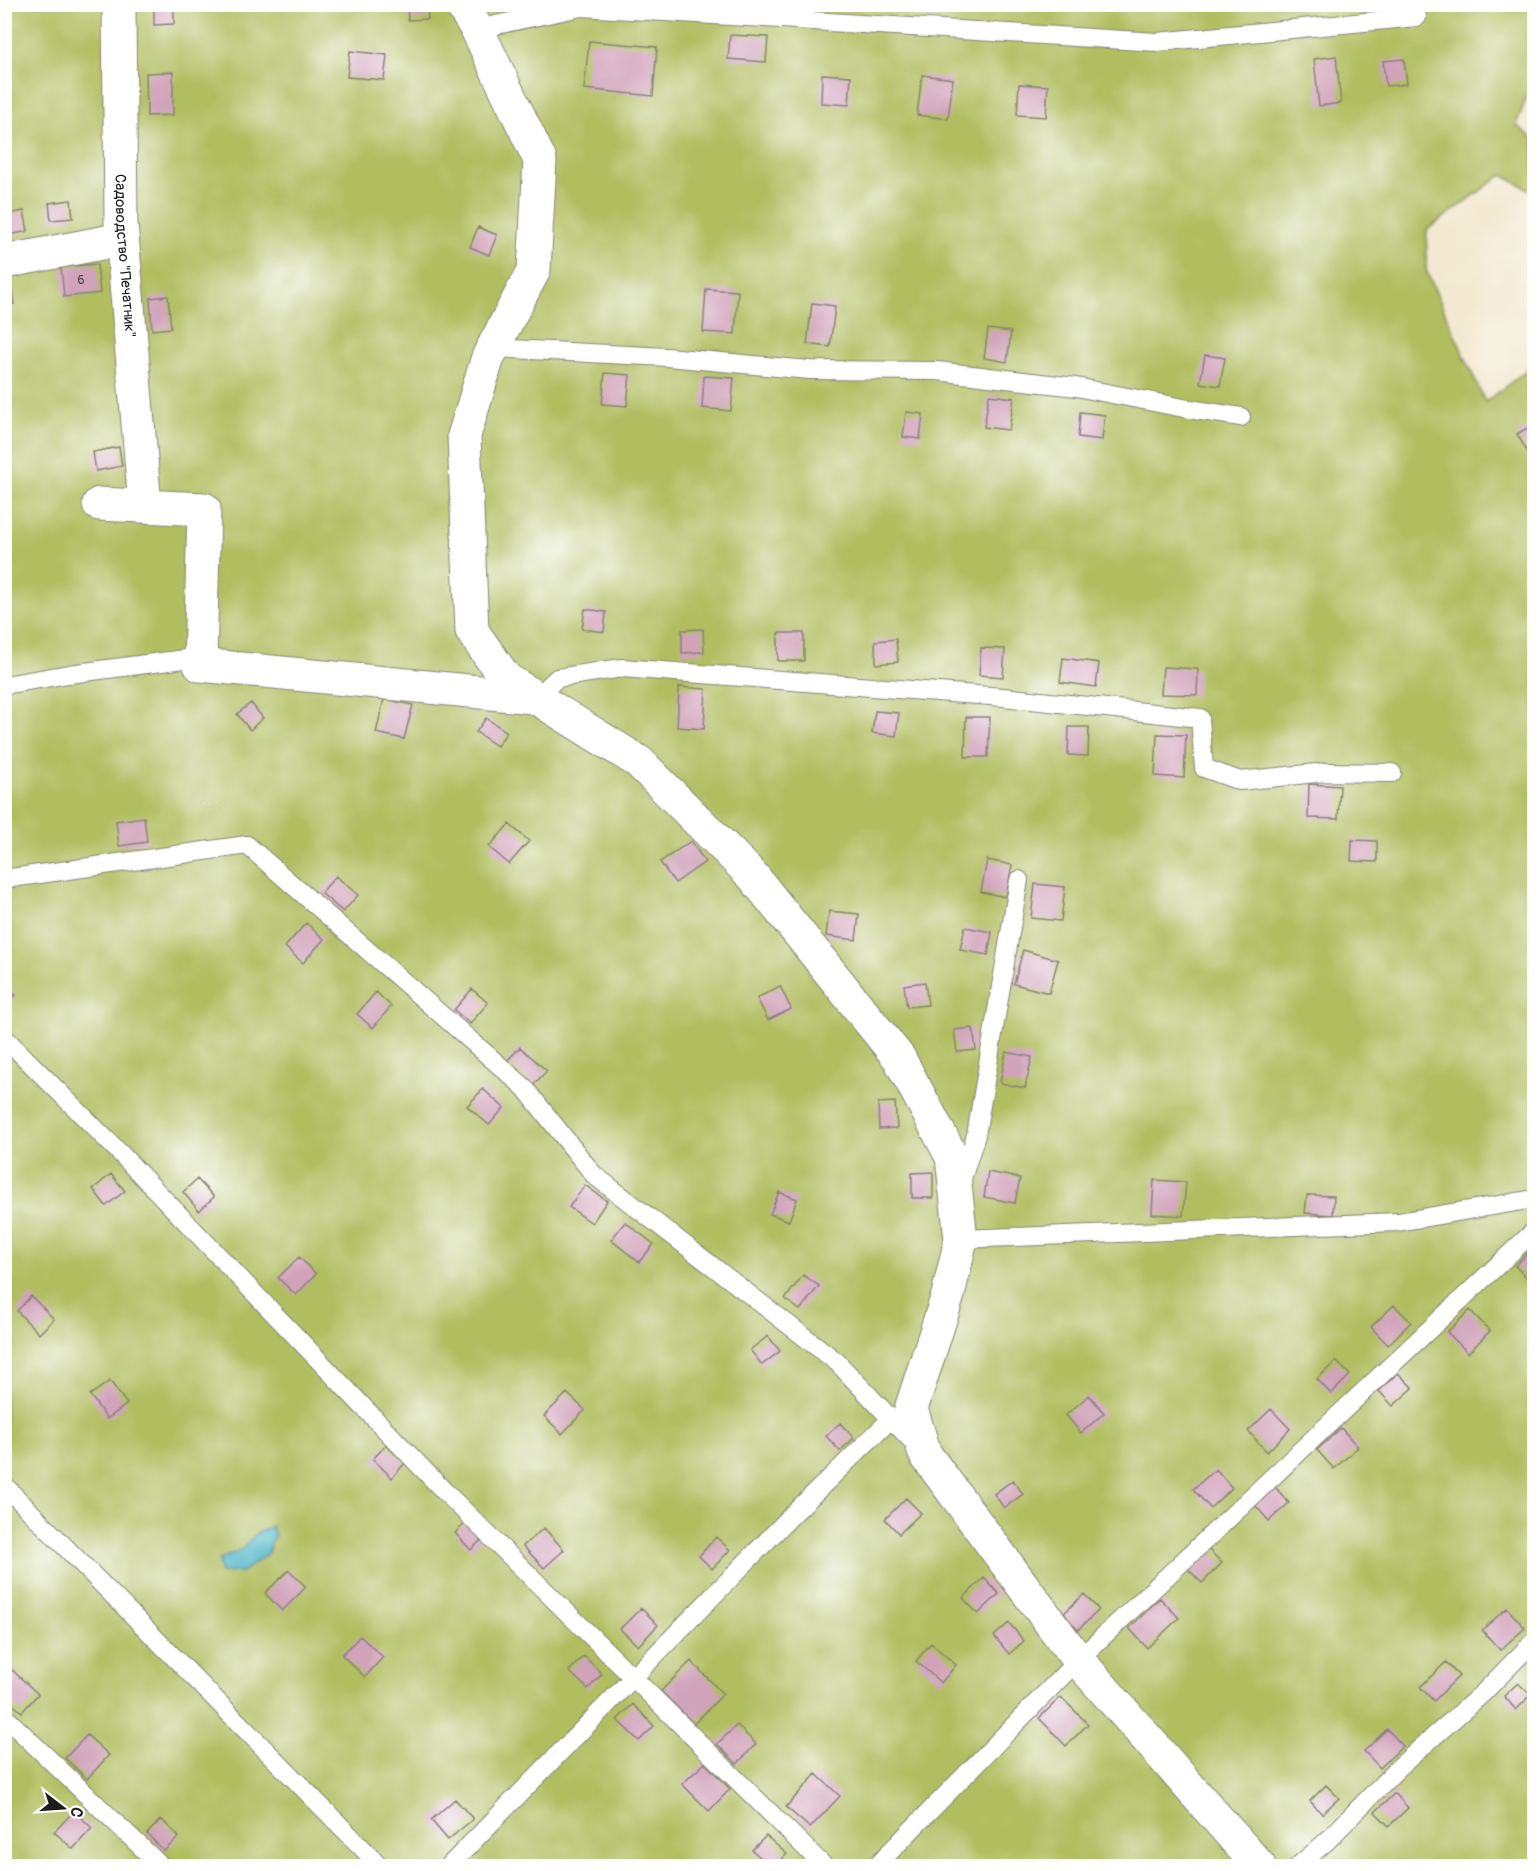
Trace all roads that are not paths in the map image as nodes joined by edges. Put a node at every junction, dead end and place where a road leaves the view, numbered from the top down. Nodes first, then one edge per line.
1 (119, 4) edge
2 (469, 17) edge
3 (1417, 17) dead end
4 (122, 239) junction
5 (4, 262) edge
6 (493, 348) junction
7 (1241, 417) dead end
8 (99, 504) dead end
9 (145, 506) junction
10 (200, 657) junction
11 (4, 685) edge
12 (536, 698) junction
13 (1392, 773) dead end
14 (4, 879) edge
15 (1019, 880) dead end
16 (4, 1036) edge
17 (957, 1196) junction
18 (1534, 1199) edge
19 (1534, 1231) edge
20 (961, 1239) junction
21 (891, 1419) junction
22 (925, 1454) junction
23 (8, 1497) edge
24 (1534, 1641) edge
25 (1078, 1660) junction
26 (633, 1678) junction
27 (4, 1716) edge
28 (161, 1866) edge
29 (380, 1866) edge
30 (449, 1866) edge
31 (824, 1866) edge
32 (876, 1866) edge
33 (1259, 1866) edge
34 (1298, 1866) edge

1 - 4 street, Садоводство "Печатник"
2 - 3 lane
2 - 6 street
4 - 5 street
4 - 9 street, Садоводство "Печатник"
6 - 7 lane
6 - 12 street
8 - 9 street
9 - 10 street
10 - 11 lane
10 - 12 street
12 - 13 lane
12 - 17 street
14 - 21 lane
15 - 17 lane
16 - 26 lane
17 - 20 street
18 - 20 lane
19 - 25 lane
20 - 22 street
21 - 22 lane
21 - 26 lane
22 - 25 street
23 - 29 lane
24 - 34 lane
25 - 32 lane
25 - 33 street
26 - 30 lane
26 - 31 lane
27 - 28 lane

